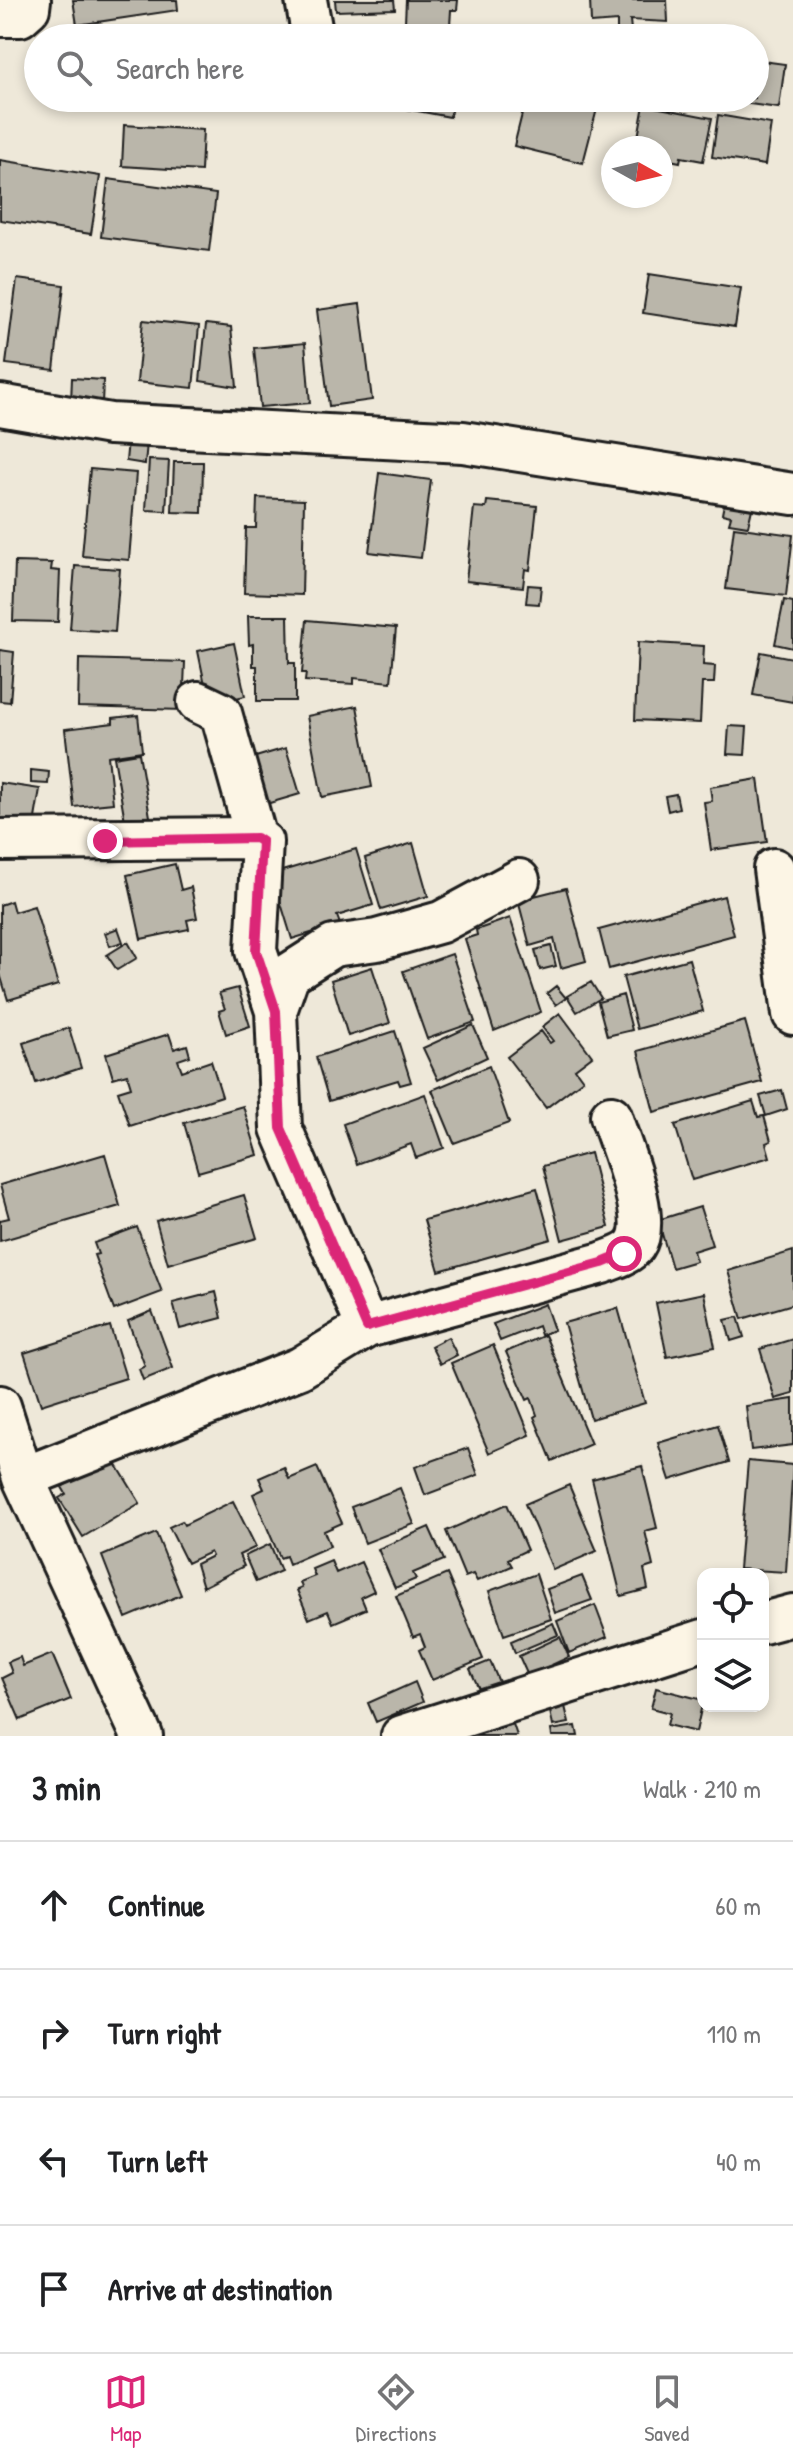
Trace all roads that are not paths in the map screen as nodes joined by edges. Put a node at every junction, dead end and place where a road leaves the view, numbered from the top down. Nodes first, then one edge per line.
1 (30, 0) edge
2 (306, 0) edge
3 (0, 16) edge
4 (310, 24) edge
5 (0, 405) edge
6 (793, 494) edge
7 (198, 702) dead end
8 (256, 838) junction
9 (0, 840) edge
10 (774, 869) dead end
11 (519, 880) dead end
12 (276, 1011) junction
13 (793, 1014) edge
14 (611, 1116) dead end
15 (367, 1327) junction
16 (0, 1406) edge
17 (23, 1478) junction
18 (793, 1615) edge
19 (769, 1621) edge
20 (697, 1642) edge
21 (142, 1736) edge
22 (402, 1736) edge

1 - 3 street
2 - 4 street
5 - 6 street
7 - 8 street
8 - 9 street
8 - 12 street
10 - 13 street
11 - 12 street
12 - 15 street
14 - 15 street
15 - 17 street
16 - 17 street
17 - 21 street
18 - 19 street
20 - 22 street

